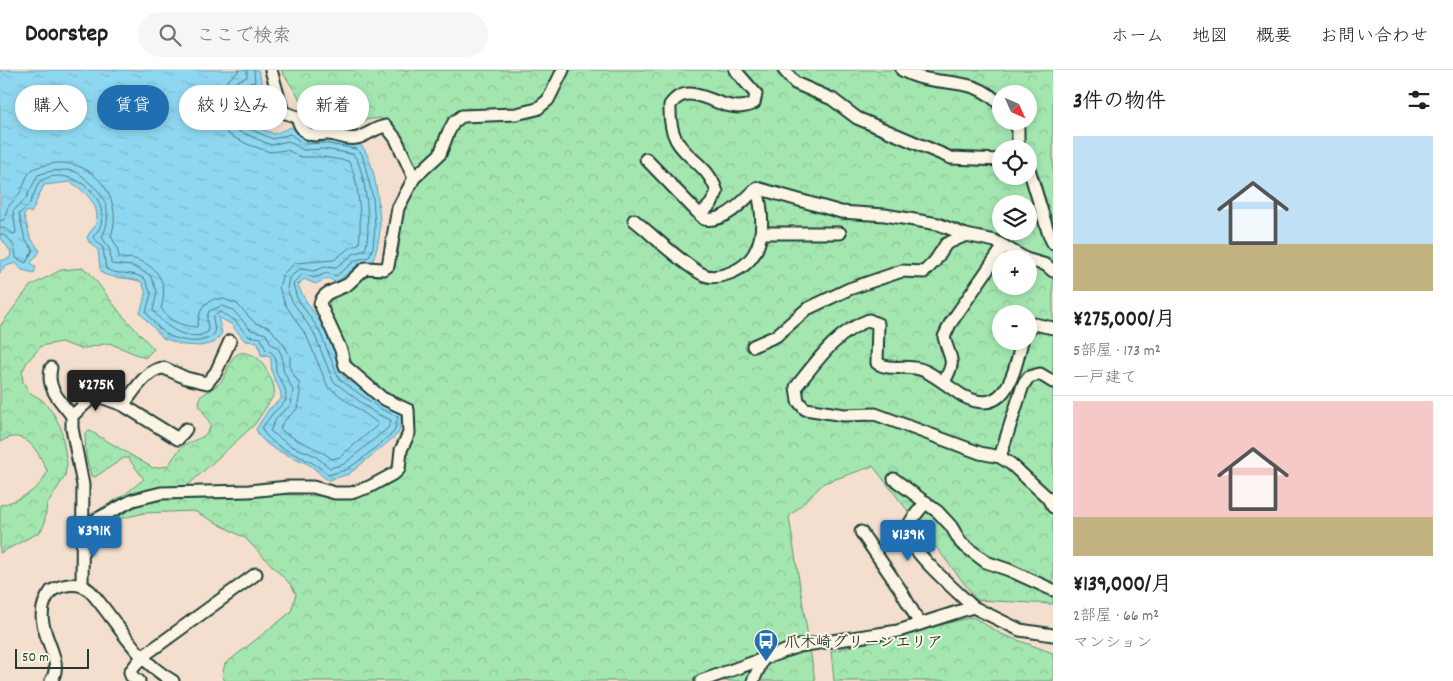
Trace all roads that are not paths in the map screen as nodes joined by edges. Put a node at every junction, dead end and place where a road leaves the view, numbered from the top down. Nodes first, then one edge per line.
1 (271, 70) edge
2 (563, 70) edge
3 (735, 70) edge
4 (784, 70) edge
5 (902, 70) edge
6 (992, 95) edge
7 (646, 159) dead end
8 (992, 160) edge
9 (414, 178) junction
10 (1034, 185) edge
11 (757, 188) junction
12 (700, 214) junction
13 (634, 220) dead end
14 (763, 233) junction
15 (840, 233) dead end
16 (966, 235) junction
17 (1053, 243) edge
18 (1004, 246) junction
19 (1011, 250) edge
20 (1037, 262) edge
21 (1051, 264) edge
22 (1037, 325) edge
23 (1053, 328) edge
24 (230, 341) dead end
25 (754, 346) dead end
26 (1020, 350) edge
27 (51, 368) dead end
28 (944, 382) junction
29 (1053, 382) edge
30 (123, 405) junction
31 (72, 416) junction
32 (186, 428) dead end
33 (1000, 457) junction
34 (894, 479) dead end
35 (926, 502) junction
36 (1053, 507) edge
37 (82, 527) junction
38 (861, 532) dead end
39 (256, 574) dead end
40 (82, 585) junction
41 (1053, 590) edge
42 (973, 607) junction
43 (920, 624) junction
44 (1053, 635) edge
45 (142, 657) junction
46 (762, 659) junction
47 (51, 681) edge
48 (139, 681) edge
49 (173, 681) edge
50 (701, 681) edge
51 (753, 681) edge

1 - 9 street
2 - 9 street
3 - 12 street
4 - 8 street
5 - 6 street
7 - 12 street
9 - 37 street
10 - 17 street
11 - 12 street
11 - 14 street
11 - 16 street
13 - 14 street
14 - 15 street
16 - 18 street
16 - 25 street
18 - 19 street
18 - 28 street
20 - 21 street
22 - 23 street
24 - 30 street
26 - 28 street
27 - 31 street
28 - 33 street
29 - 33 street
30 - 31 street
30 - 32 street
31 - 37 street
33 - 36 street
34 - 35 street
35 - 41 street
35 - 42 street
37 - 40 street
38 - 43 street
39 - 45 street
40 - 45 street
40 - 47 street
42 - 43 street
42 - 44 street
43 - 46 street
45 - 48 street
45 - 49 street
46 - 50 street
46 - 51 street

